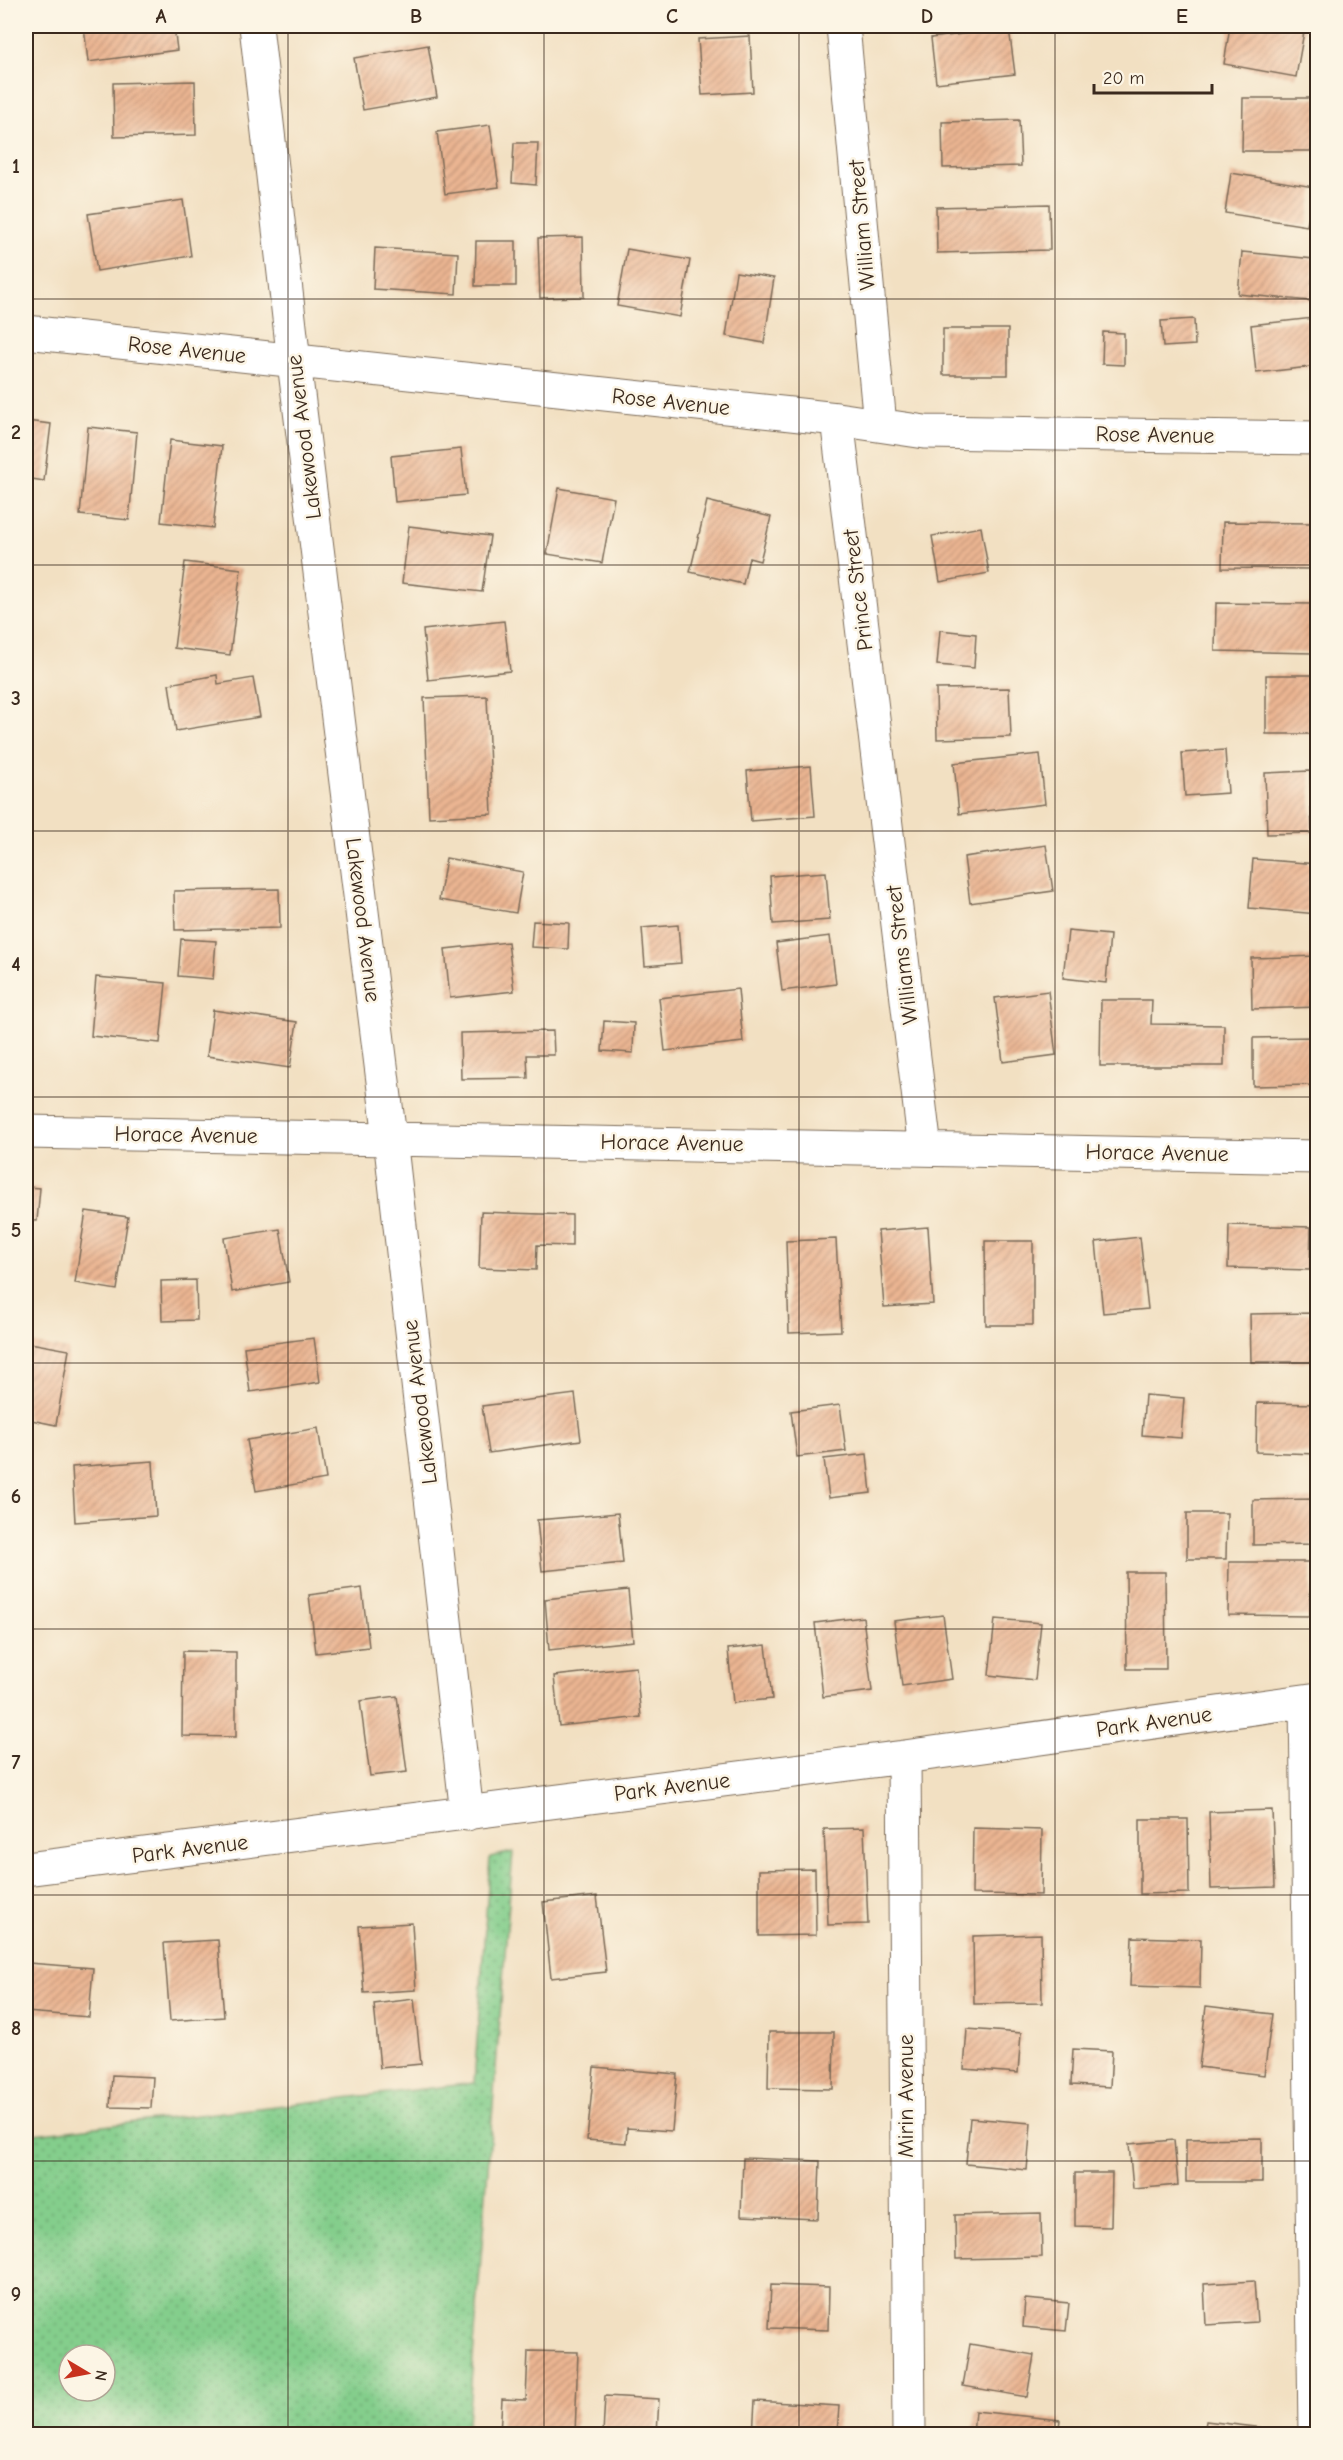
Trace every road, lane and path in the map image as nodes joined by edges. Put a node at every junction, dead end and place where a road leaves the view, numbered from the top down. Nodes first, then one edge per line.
1 (256, 26) edge
2 (843, 26) edge
3 (26, 332) edge
4 (294, 362) junction
5 (837, 419) junction
6 (880, 425) junction
7 (1317, 438) edge
8 (878, 761) joint
9 (26, 1132) edge
10 (390, 1138) junction
11 (926, 1149) junction
12 (1317, 1157) edge
13 (1312, 1700) edge
14 (904, 1757) junction
15 (467, 1814) junction
16 (26, 1869) edge
17 (909, 2434) edge
18 (1315, 2434) edge

1 - 4 street, Lakewood Avenue
2 - 6 street, William Street
3 - 4 street, Rose Avenue
4 - 5 street, Rose Avenue
4 - 10 street, Lakewood Avenue
5 - 6 street, Rose Avenue
5 - 8 street, Prince Street
6 - 7 street, Rose Avenue
8 - 11 street, Williams Street
9 - 10 street, Horace Avenue
10 - 11 street, Horace Avenue
10 - 15 street, Lakewood Avenue
11 - 12 street, Horace Avenue
13 - 14 street, Park Avenue
13 - 18 street
14 - 15 street, Park Avenue
14 - 17 street, Mirin Avenue
15 - 16 street, Park Avenue

